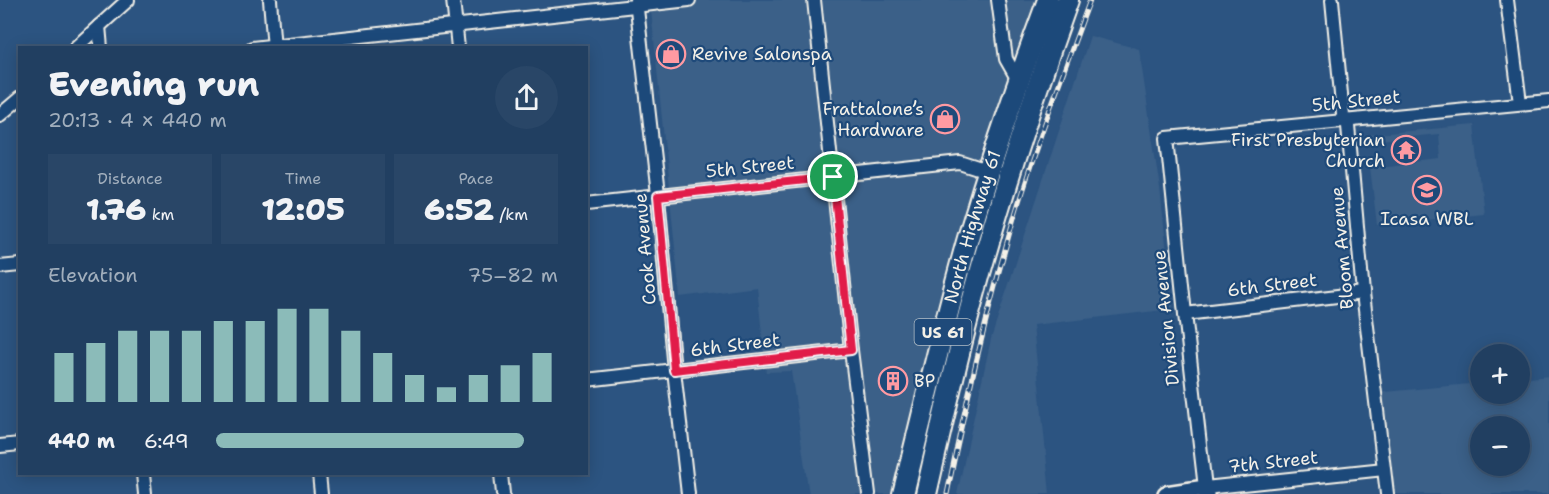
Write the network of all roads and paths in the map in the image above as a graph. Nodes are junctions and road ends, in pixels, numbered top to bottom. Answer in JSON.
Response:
{"nodes":[{"id":1,"x":128,"y":0,"type":"edge"},
{"id":2,"x":270,"y":0,"type":"edge"},
{"id":3,"x":453,"y":0,"type":"edge"},
{"id":4,"x":689,"y":0,"type":"edge"},
{"id":5,"x":814,"y":0,"type":"edge"},
{"id":6,"x":999,"y":0,"type":"edge"},
{"id":7,"x":1048,"y":0,"type":"edge"},
{"id":8,"x":1068,"y":0,"type":"edge"},
{"id":9,"x":1332,"y":0,"type":"edge"},
{"id":10,"x":1507,"y":0,"type":"edge"},
{"id":11,"x":637,"y":3,"type":"edge"},
{"id":12,"x":99,"y":26,"type":"junction"},
{"id":13,"x":456,"y":26,"type":"junction"},
{"id":14,"x":77,"y":46,"type":"edge"},
{"id":15,"x":101,"y":46,"type":"edge"},
{"id":16,"x":274,"y":46,"type":"edge"},
{"id":17,"x":283,"y":46,"type":"edge"},
{"id":18,"x":458,"y":46,"type":"edge"},
{"id":19,"x":1018,"y":80,"type":"junction"},
{"id":20,"x":18,"y":100,"type":"edge"},
{"id":21,"x":1549,"y":101,"type":"edge"},
{"id":22,"x":1520,"y":103,"type":"junction"},
{"id":23,"x":0,"y":115,"type":"edge"},
{"id":24,"x":1346,"y":120,"type":"junction"},
{"id":25,"x":1167,"y":138,"type":"joint"},
{"id":26,"x":988,"y":172,"type":"junction"},
{"id":27,"x":833,"y":177,"type":"junction"},
{"id":28,"x":658,"y":196,"type":"junction"},
{"id":29,"x":1001,"y":200,"type":"junction"},
{"id":30,"x":588,"y":204,"type":"edge"},
{"id":31,"x":18,"y":265,"type":"edge"},
{"id":32,"x":0,"y":267,"type":"edge"},
{"id":33,"x":1363,"y":293,"type":"junction"},
{"id":34,"x":1185,"y":314,"type":"junction"},
{"id":35,"x":851,"y":350,"type":"junction"},
{"id":36,"x":674,"y":370,"type":"junction"},
{"id":37,"x":588,"y":380,"type":"edge"},
{"id":38,"x":18,"y":444,"type":"edge"},
{"id":39,"x":0,"y":446,"type":"edge"},
{"id":40,"x":1384,"y":469,"type":"junction"},
{"id":41,"x":143,"y":475,"type":"edge"},
{"id":42,"x":319,"y":475,"type":"edge"},
{"id":43,"x":501,"y":475,"type":"edge"},
{"id":44,"x":1206,"y":491,"type":"edge"},
{"id":45,"x":145,"y":494,"type":"edge"},
{"id":46,"x":321,"y":494,"type":"edge"},
{"id":47,"x":503,"y":494,"type":"edge"},
{"id":48,"x":688,"y":494,"type":"edge"},
{"id":49,"x":869,"y":494,"type":"edge"},
{"id":50,"x":903,"y":494,"type":"edge"},
{"id":51,"x":926,"y":494,"type":"edge"},
{"id":52,"x":1166,"y":494,"type":"edge"},
{"id":53,"x":1387,"y":494,"type":"edge"}],
"edges":[{"from":1,"to":12,"type":"street"},
{"from":2,"to":16,"type":"street"},
{"from":3,"to":13,"type":"street"},
{"from":4,"to":11,"type":"street"},
{"from":5,"to":27,"type":"street"},
{"from":6,"to":19,"type":"street"},
{"from":7,"to":19,"type":"main road","name":"North Highway 61","number":"US 61"},
{"from":8,"to":29,"type":"main road","name":"North Highway 61","number":"US 61"},
{"from":9,"to":24,"type":"street","name":"Bloom Avenue"},
{"from":10,"to":22,"type":"street"},
{"from":11,"to":13,"type":"street"},
{"from":11,"to":28,"type":"street","name":"Cook Avenue"},
{"from":12,"to":14,"type":"street"},
{"from":12,"to":15,"type":"street"},
{"from":13,"to":17,"type":"street"},
{"from":13,"to":18,"type":"street"},
{"from":19,"to":26,"type":"main road","name":"North Highway 61","number":"US 61"},
{"from":20,"to":23,"type":"street"},
{"from":21,"to":22,"type":"street","name":"5th Street"},
{"from":22,"to":24,"type":"street","name":"5th Street"},
{"from":24,"to":25,"type":"street","name":"5th Street"},
{"from":24,"to":33,"type":"street","name":"Bloom Avenue"},
{"from":25,"to":34,"type":"street","name":"Division Avenue"},
{"from":26,"to":27,"type":"street","name":"5th Street"},
{"from":26,"to":29,"type":"main road"},
{"from":26,"to":50,"type":"main road","name":"North Highway 61","number":"US 61"},
{"from":27,"to":28,"type":"street","name":"5th Street"},
{"from":27,"to":35,"type":"street"},
{"from":28,"to":30,"type":"street","name":"5th Street"},
{"from":28,"to":36,"type":"street","name":"Cook Avenue"},
{"from":29,"to":51,"type":"main road","name":"North Highway 61","number":"US 61"},
{"from":31,"to":32,"type":"street"},
{"from":33,"to":34,"type":"street","name":"6th Street"},
{"from":33,"to":40,"type":"street","name":"Bloom Avenue"},
{"from":34,"to":44,"type":"street","name":"Division Avenue"},
{"from":35,"to":36,"type":"street","name":"6th Street"},
{"from":35,"to":49,"type":"street"},
{"from":36,"to":37,"type":"street","name":"6th Street"},
{"from":36,"to":48,"type":"street","name":"Cook Avenue"},
{"from":38,"to":39,"type":"street"},
{"from":40,"to":44,"type":"street","name":"7th Street"},
{"from":40,"to":53,"type":"street","name":"Bloom Avenue"},
{"from":41,"to":45,"type":"street"},
{"from":42,"to":46,"type":"street"},
{"from":43,"to":47,"type":"street"},
{"from":44,"to":52,"type":"street","name":"7th Street"}]}
